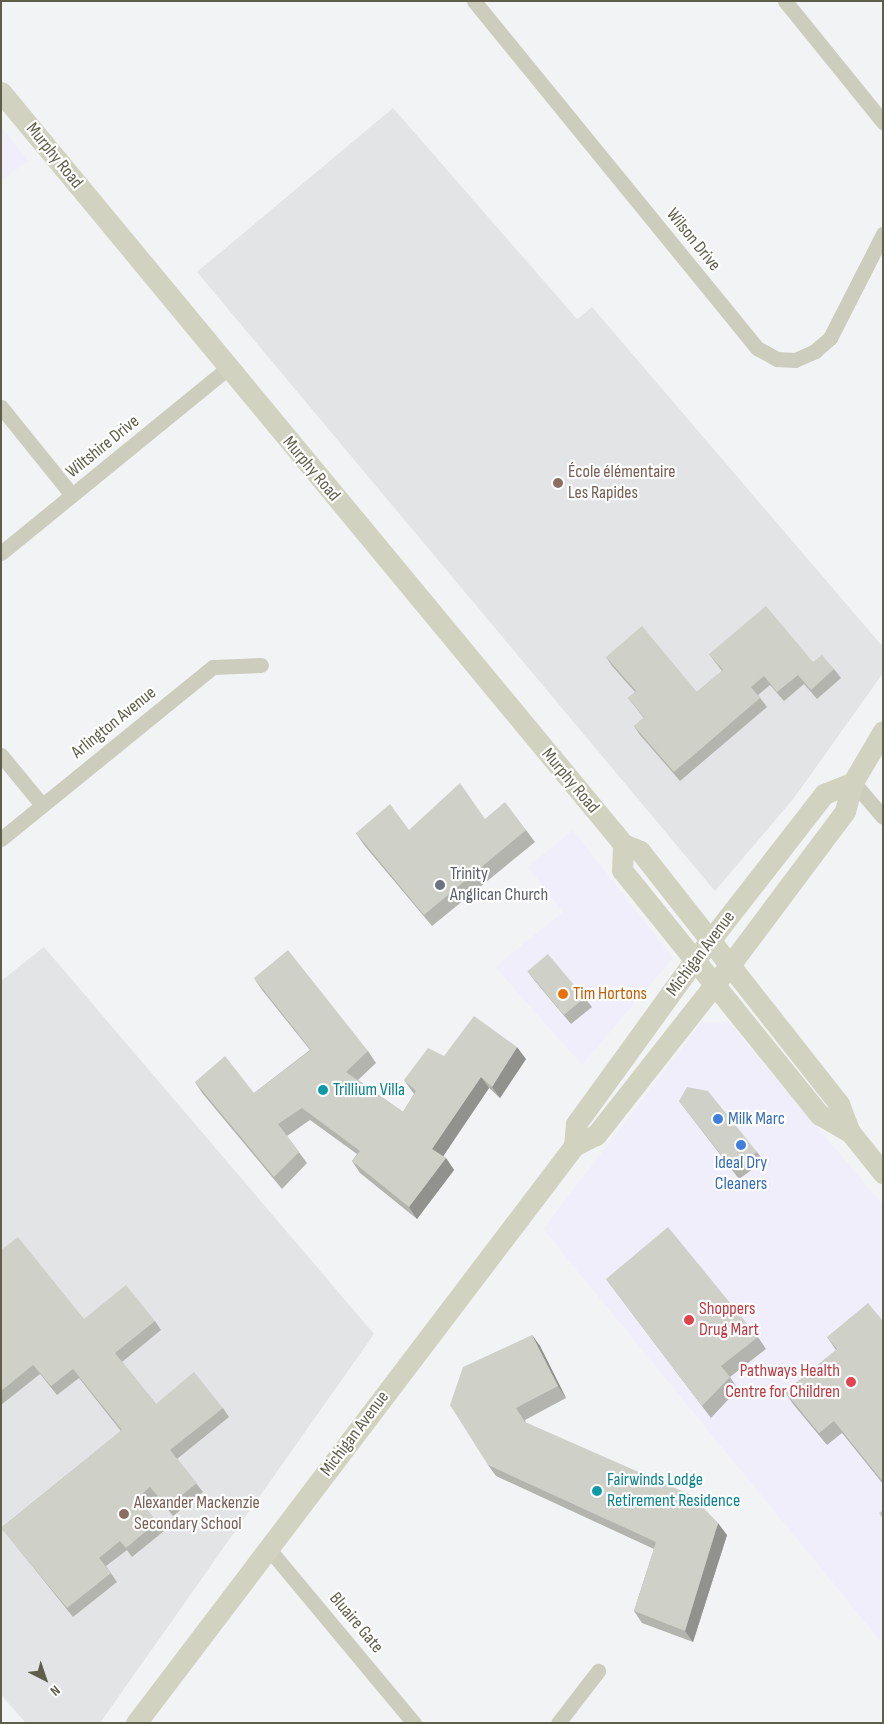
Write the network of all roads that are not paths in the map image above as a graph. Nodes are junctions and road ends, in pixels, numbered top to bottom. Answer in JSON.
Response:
{"nodes":[{"id":1,"x":474,"y":1,"type":"edge"},
{"id":2,"x":785,"y":1,"type":"edge"},
{"id":3,"x":1,"y":92,"type":"edge"},
{"id":4,"x":883,"y":122,"type":"edge"},
{"id":5,"x":883,"y":234,"type":"edge"},
{"id":6,"x":227,"y":369,"type":"junction"},
{"id":7,"x":1,"y":407,"type":"edge"},
{"id":8,"x":72,"y":496,"type":"junction"},
{"id":9,"x":1,"y":553,"type":"edge"},
{"id":10,"x":260,"y":665,"type":"dead end"},
{"id":11,"x":883,"y":731,"type":"edge"},
{"id":12,"x":1,"y":756,"type":"edge"},
{"id":13,"x":853,"y":782,"type":"junction"},
{"id":14,"x":42,"y":805,"type":"junction"},
{"id":15,"x":883,"y":817,"type":"edge"},
{"id":16,"x":1,"y":838,"type":"edge"},
{"id":17,"x":623,"y":844,"type":"junction"},
{"id":18,"x":711,"y":940,"type":"junction"},
{"id":19,"x":694,"y":961,"type":"junction"},
{"id":20,"x":730,"y":964,"type":"junction"},
{"id":21,"x":714,"y":984,"type":"junction"},
{"id":22,"x":850,"y":1132,"type":"junction"},
{"id":23,"x":574,"y":1146,"type":"junction"},
{"id":24,"x":883,"y":1173,"type":"edge"},
{"id":25,"x":268,"y":1548,"type":"junction"},
{"id":26,"x":598,"y":1671,"type":"dead end"},
{"id":27,"x":136,"y":1723,"type":"edge"},
{"id":28,"x":414,"y":1723,"type":"edge"},
{"id":29,"x":558,"y":1723,"type":"edge"}],
"edges":[{"from":1,"to":5,"type":"street","name":"Wilson Drive"},
{"from":2,"to":4,"type":"street"},
{"from":3,"to":6,"type":"street","name":"Murphy Road"},
{"from":6,"to":8,"type":"street","name":"Wiltshire Drive"},
{"from":6,"to":17,"type":"street","name":"Murphy Road"},
{"from":7,"to":8,"type":"street"},
{"from":8,"to":9,"type":"street","name":"Wiltshire Drive"},
{"from":10,"to":14,"type":"street","name":"Arlington Avenue"},
{"from":11,"to":13,"type":"street","name":"Michigan Avenue"},
{"from":12,"to":14,"type":"street"},
{"from":13,"to":15,"type":"street"},
{"from":13,"to":18,"type":"street","name":"Michigan Avenue"},
{"from":13,"to":20,"type":"street","name":"Michigan Avenue"},
{"from":14,"to":16,"type":"street","name":"Arlington Avenue"},
{"from":17,"to":18,"type":"street","name":"Murphy Road"},
{"from":17,"to":19,"type":"street","name":"Murphy Road"},
{"from":18,"to":19,"type":"street","name":"Michigan Avenue"},
{"from":18,"to":20,"type":"street","name":"Murphy Road"},
{"from":19,"to":21,"type":"street","name":"Murphy Road"},
{"from":19,"to":23,"type":"street","name":"Michigan Avenue"},
{"from":20,"to":21,"type":"street","name":"Michigan Avenue"},
{"from":20,"to":22,"type":"street","name":"Murphy Road"},
{"from":21,"to":22,"type":"street","name":"Murphy Road"},
{"from":21,"to":23,"type":"street","name":"Michigan Avenue"},
{"from":22,"to":24,"type":"street","name":"Murphy Road"},
{"from":23,"to":25,"type":"street","name":"Michigan Avenue"},
{"from":25,"to":27,"type":"street","name":"Michigan Avenue"},
{"from":25,"to":28,"type":"street","name":"Bluaire Gate"},
{"from":26,"to":29,"type":"street"}]}
